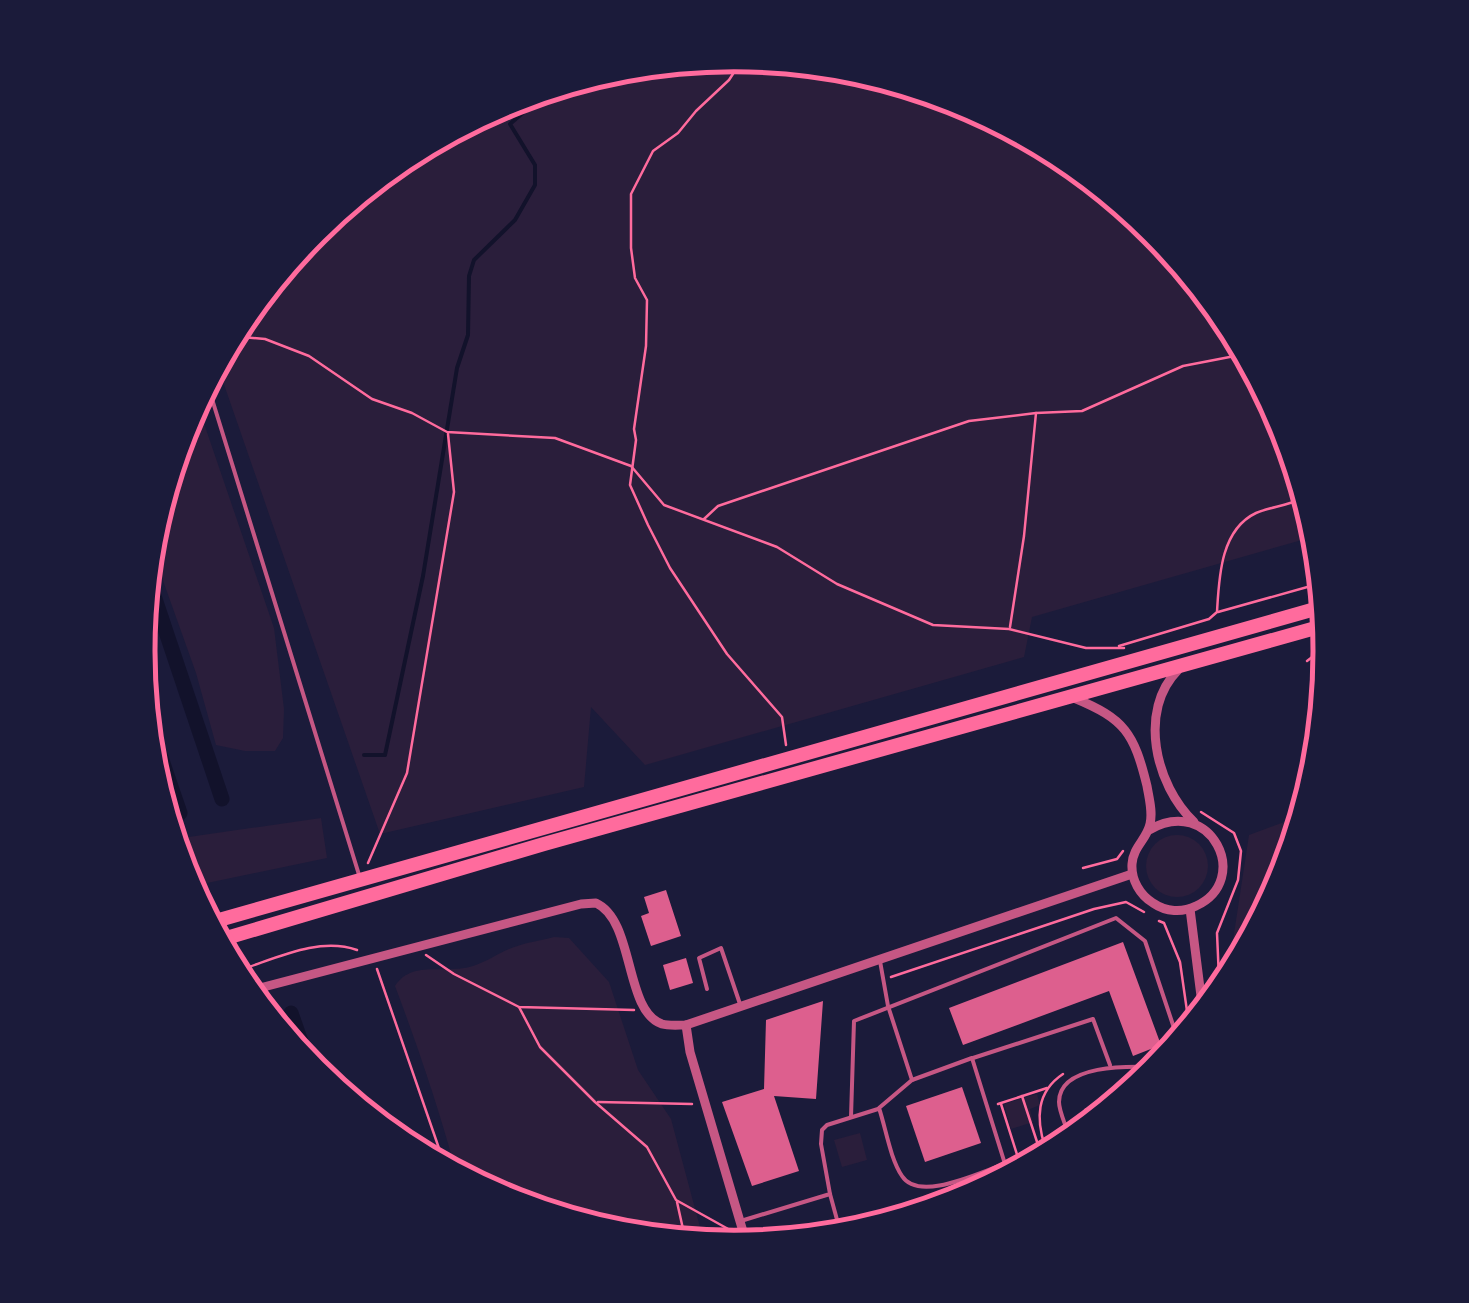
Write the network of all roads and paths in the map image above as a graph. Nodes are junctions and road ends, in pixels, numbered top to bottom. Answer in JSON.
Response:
{"nodes":[{"id":1,"x":734,"y":72,"type":"edge"},
{"id":2,"x":248,"y":337,"type":"edge"},
{"id":3,"x":1233,"y":356,"type":"edge"},
{"id":4,"x":213,"y":401,"type":"edge"},
{"id":5,"x":1036,"y":413,"type":"junction"},
{"id":6,"x":447,"y":432,"type":"junction"},
{"id":7,"x":630,"y":466,"type":"junction"},
{"id":8,"x":1293,"y":500,"type":"edge"},
{"id":9,"x":703,"y":520,"type":"junction"},
{"id":10,"x":1310,"y":586,"type":"edge"},
{"id":11,"x":1312,"y":610,"type":"edge"},
{"id":12,"x":1217,"y":612,"type":"junction"},
{"id":13,"x":1009,"y":628,"type":"junction"},
{"id":14,"x":1313,"y":629,"type":"edge"},
{"id":15,"x":1119,"y":646,"type":"junction"},
{"id":16,"x":1314,"y":655,"type":"edge"},
{"id":17,"x":1143,"y":656,"type":"junction"},
{"id":18,"x":1307,"y":660,"type":"dead end"},
{"id":19,"x":1181,"y":666,"type":"junction"},
{"id":20,"x":1073,"y":697,"type":"junction"},
{"id":21,"x":787,"y":757,"type":"junction"},
{"id":22,"x":1196,"y":824,"type":"junction"},
{"id":23,"x":1149,"y":830,"type":"junction"},
{"id":24,"x":1125,"y":848,"type":"dead end"},
{"id":25,"x":1083,"y":868,"type":"dead end"},
{"id":26,"x":1132,"y":874,"type":"junction"},
{"id":27,"x":360,"y":880,"type":"junction"},
{"id":28,"x":1190,"y":909,"type":"junction"},
{"id":29,"x":221,"y":919,"type":"edge"},
{"id":30,"x":231,"y":938,"type":"edge"},
{"id":31,"x":414,"y":948,"type":"junction"},
{"id":32,"x":370,"y":956,"type":"junction"},
{"id":33,"x":1218,"y":959,"type":"dead end"},
{"id":34,"x":880,"y":961,"type":"junction"},
{"id":35,"x":249,"y":966,"type":"edge"},
{"id":36,"x":1218,"y":969,"type":"edge"},
{"id":37,"x":882,"y":977,"type":"junction"},
{"id":38,"x":263,"y":987,"type":"edge"},
{"id":39,"x":707,"y":989,"type":"dead end"},
{"id":40,"x":1201,"y":994,"type":"edge"},
{"id":41,"x":741,"y":1006,"type":"junction"},
{"id":42,"x":888,"y":1006,"type":"junction"},
{"id":43,"x":520,"y":1007,"type":"junction"},
{"id":44,"x":646,"y":1011,"type":"junction"},
{"id":45,"x":1187,"y":1012,"type":"edge"},
{"id":46,"x":686,"y":1025,"type":"junction"},
{"id":47,"x":1174,"y":1028,"type":"edge"},
{"id":48,"x":972,"y":1058,"type":"junction"},
{"id":49,"x":1110,"y":1065,"type":"junction"},
{"id":50,"x":1137,"y":1067,"type":"edge"},
{"id":51,"x":912,"y":1080,"type":"junction"},
{"id":52,"x":1070,"y":1081,"type":"junction"},
{"id":53,"x":1022,"y":1096,"type":"junction"},
{"id":54,"x":595,"y":1102,"type":"junction"},
{"id":55,"x":1001,"y":1103,"type":"junction"},
{"id":56,"x":692,"y":1104,"type":"dead end"},
{"id":57,"x":987,"y":1107,"type":"junction"},
{"id":58,"x":879,"y":1108,"type":"junction"},
{"id":59,"x":851,"y":1117,"type":"junction"},
{"id":60,"x":1066,"y":1126,"type":"edge"},
{"id":61,"x":1038,"y":1144,"type":"edge"},
{"id":62,"x":439,"y":1149,"type":"edge"},
{"id":63,"x":1018,"y":1156,"type":"edge"},
{"id":64,"x":1004,"y":1164,"type":"joint"},
{"id":65,"x":830,"y":1194,"type":"junction"},
{"id":66,"x":676,"y":1200,"type":"junction"},
{"id":67,"x":837,"y":1221,"type":"edge"},
{"id":68,"x":740,"y":1222,"type":"junction"},
{"id":69,"x":683,"y":1228,"type":"edge"},
{"id":70,"x":730,"y":1230,"type":"dead end"},
{"id":71,"x":742,"y":1230,"type":"edge"}],
"edges":[{"from":1,"to":7,"type":"path"},
{"from":2,"to":6,"type":"path"},
{"from":3,"to":5,"type":"path"},
{"from":4,"to":27,"type":"lane"},
{"from":5,"to":9,"type":"path"},
{"from":5,"to":13,"type":"path"},
{"from":6,"to":7,"type":"path"},
{"from":6,"to":27,"type":"path"},
{"from":7,"to":9,"type":"path"},
{"from":7,"to":21,"type":"path"},
{"from":8,"to":12,"type":"path"},
{"from":9,"to":13,"type":"path"},
{"from":10,"to":12,"type":"path"},
{"from":11,"to":17,"type":"main road"},
{"from":12,"to":15,"type":"path"},
{"from":13,"to":15,"type":"path"},
{"from":14,"to":19,"type":"main road"},
{"from":15,"to":17,"type":"path"},
{"from":16,"to":18,"type":"path"},
{"from":17,"to":21,"type":"main road"},
{"from":19,"to":20,"type":"main road"},
{"from":19,"to":22,"type":"street"},
{"from":20,"to":23,"type":"street"},
{"from":20,"to":30,"type":"main road"},
{"from":21,"to":27,"type":"main road"},
{"from":22,"to":23,"type":"street"},
{"from":22,"to":28,"type":"street"},
{"from":23,"to":26,"type":"street"},
{"from":24,"to":25,"type":"path"},
{"from":26,"to":28,"type":"street"},
{"from":26,"to":34,"type":"street"},
{"from":27,"to":29,"type":"main road"},
{"from":28,"to":40,"type":"street"},
{"from":31,"to":32,"type":"street"},
{"from":31,"to":43,"type":"path"},
{"from":31,"to":44,"type":"street"},
{"from":32,"to":35,"type":"path"},
{"from":32,"to":38,"type":"street"},
{"from":32,"to":62,"type":"path"},
{"from":33,"to":36,"type":"path"},
{"from":34,"to":37,"type":"lane"},
{"from":34,"to":41,"type":"street"},
{"from":37,"to":42,"type":"lane"},
{"from":37,"to":45,"type":"path"},
{"from":39,"to":41,"type":"lane"},
{"from":41,"to":46,"type":"street"},
{"from":42,"to":47,"type":"lane"},
{"from":42,"to":51,"type":"lane"},
{"from":42,"to":59,"type":"lane"},
{"from":43,"to":44,"type":"path"},
{"from":43,"to":54,"type":"path"},
{"from":44,"to":46,"type":"street"},
{"from":46,"to":68,"type":"street"},
{"from":48,"to":49,"type":"lane"},
{"from":48,"to":51,"type":"lane"},
{"from":48,"to":57,"type":"lane"},
{"from":49,"to":50,"type":"lane"},
{"from":49,"to":52,"type":"lane"},
{"from":51,"to":58,"type":"lane"},
{"from":52,"to":53,"type":"path"},
{"from":52,"to":60,"type":"lane"},
{"from":53,"to":55,"type":"path"},
{"from":53,"to":61,"type":"path"},
{"from":54,"to":56,"type":"path"},
{"from":54,"to":66,"type":"path"},
{"from":55,"to":57,"type":"path"},
{"from":55,"to":63,"type":"path"},
{"from":57,"to":64,"type":"lane"},
{"from":58,"to":59,"type":"lane"},
{"from":58,"to":64,"type":"lane"},
{"from":59,"to":65,"type":"lane"},
{"from":65,"to":67,"type":"lane"},
{"from":65,"to":68,"type":"lane"},
{"from":66,"to":69,"type":"path"},
{"from":66,"to":70,"type":"path"},
{"from":68,"to":71,"type":"street"}]}
